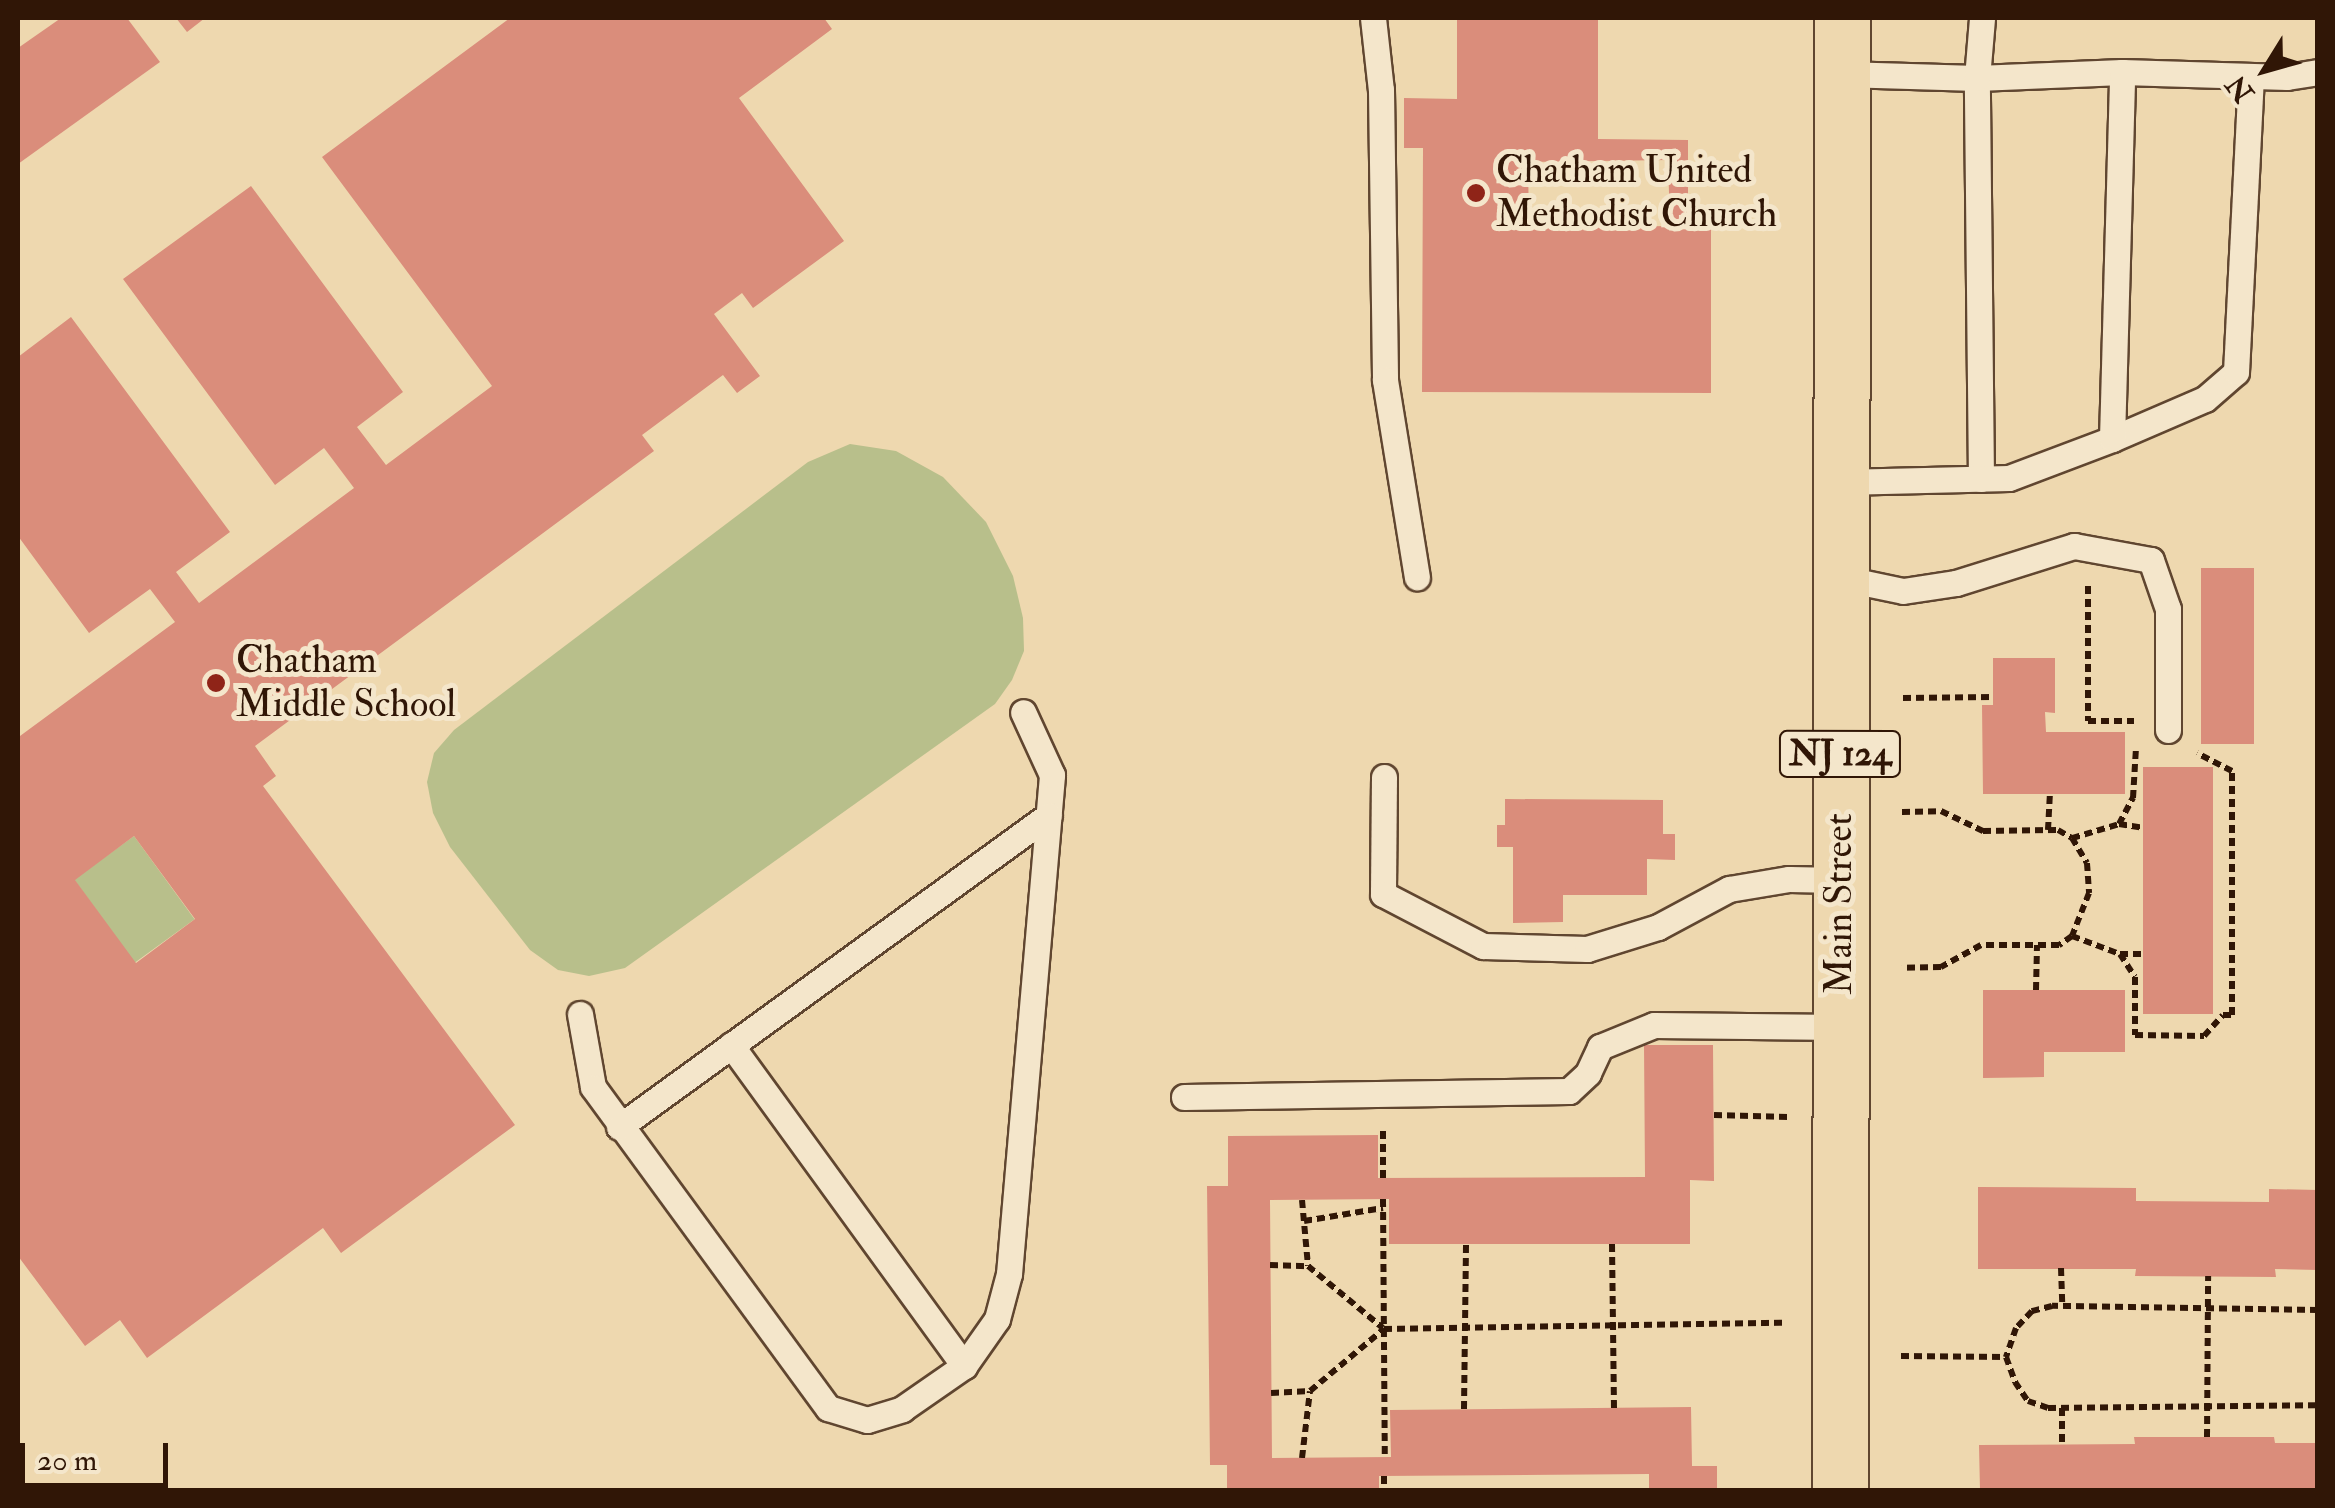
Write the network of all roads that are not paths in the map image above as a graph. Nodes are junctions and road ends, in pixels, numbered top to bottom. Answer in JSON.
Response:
{"nodes":[{"id":1,"x":1372,"y":18,"type":"edge"},
{"id":2,"x":1842,"y":18,"type":"edge"},
{"id":3,"x":1982,"y":18,"type":"edge"},
{"id":4,"x":2122,"y":72,"type":"junction"},
{"id":5,"x":2318,"y":72,"type":"edge"},
{"id":6,"x":1842,"y":74,"type":"junction"},
{"id":7,"x":2251,"y":76,"type":"junction"},
{"id":8,"x":1978,"y":78,"type":"junction"},
{"id":9,"x":2112,"y":440,"type":"junction"},
{"id":10,"x":1981,"y":479,"type":"junction"},
{"id":11,"x":1841,"y":482,"type":"junction"},
{"id":12,"x":1417,"y":578,"type":"dead end"},
{"id":13,"x":1841,"y":578,"type":"junction"},
{"id":14,"x":1023,"y":712,"type":"dead end"},
{"id":15,"x":2168,"y":730,"type":"dead end"},
{"id":16,"x":1384,"y":776,"type":"dead end"},
{"id":17,"x":1049,"y":814,"type":"junction"},
{"id":18,"x":1840,"y":880,"type":"junction"},
{"id":19,"x":580,"y":1014,"type":"dead end"},
{"id":20,"x":1840,"y":1027,"type":"junction"},
{"id":21,"x":731,"y":1046,"type":"junction"},
{"id":22,"x":1184,"y":1097,"type":"dead end"},
{"id":23,"x":619,"y":1127,"type":"junction"},
{"id":24,"x":964,"y":1366,"type":"junction"},
{"id":25,"x":1840,"y":1490,"type":"edge"}],
"edges":[{"from":1,"to":12,"type":"lane"},
{"from":2,"to":6,"type":"main road","name":"Main Street","number":"NJ 124"},
{"from":3,"to":8,"type":"lane"},
{"from":4,"to":7,"type":"lane"},
{"from":4,"to":8,"type":"lane"},
{"from":4,"to":9,"type":"lane"},
{"from":5,"to":7,"type":"lane"},
{"from":6,"to":8,"type":"lane"},
{"from":6,"to":11,"type":"main road","name":"Main Street","number":"NJ 124"},
{"from":7,"to":9,"type":"lane"},
{"from":8,"to":10,"type":"lane"},
{"from":9,"to":10,"type":"lane"},
{"from":10,"to":11,"type":"lane"},
{"from":11,"to":13,"type":"main road","name":"Main Street","number":"NJ 124"},
{"from":13,"to":15,"type":"lane"},
{"from":13,"to":18,"type":"main road","name":"Main Street","number":"NJ 124"},
{"from":14,"to":17,"type":"lane"},
{"from":16,"to":18,"type":"lane"},
{"from":17,"to":21,"type":"lane"},
{"from":17,"to":24,"type":"lane"},
{"from":18,"to":20,"type":"main road","name":"Main Street","number":"NJ 124"},
{"from":19,"to":23,"type":"lane"},
{"from":20,"to":22,"type":"lane"},
{"from":20,"to":25,"type":"main road","name":"Main Street","number":"NJ 124"},
{"from":21,"to":23,"type":"lane"},
{"from":21,"to":24,"type":"lane"},
{"from":23,"to":24,"type":"lane"}]}
